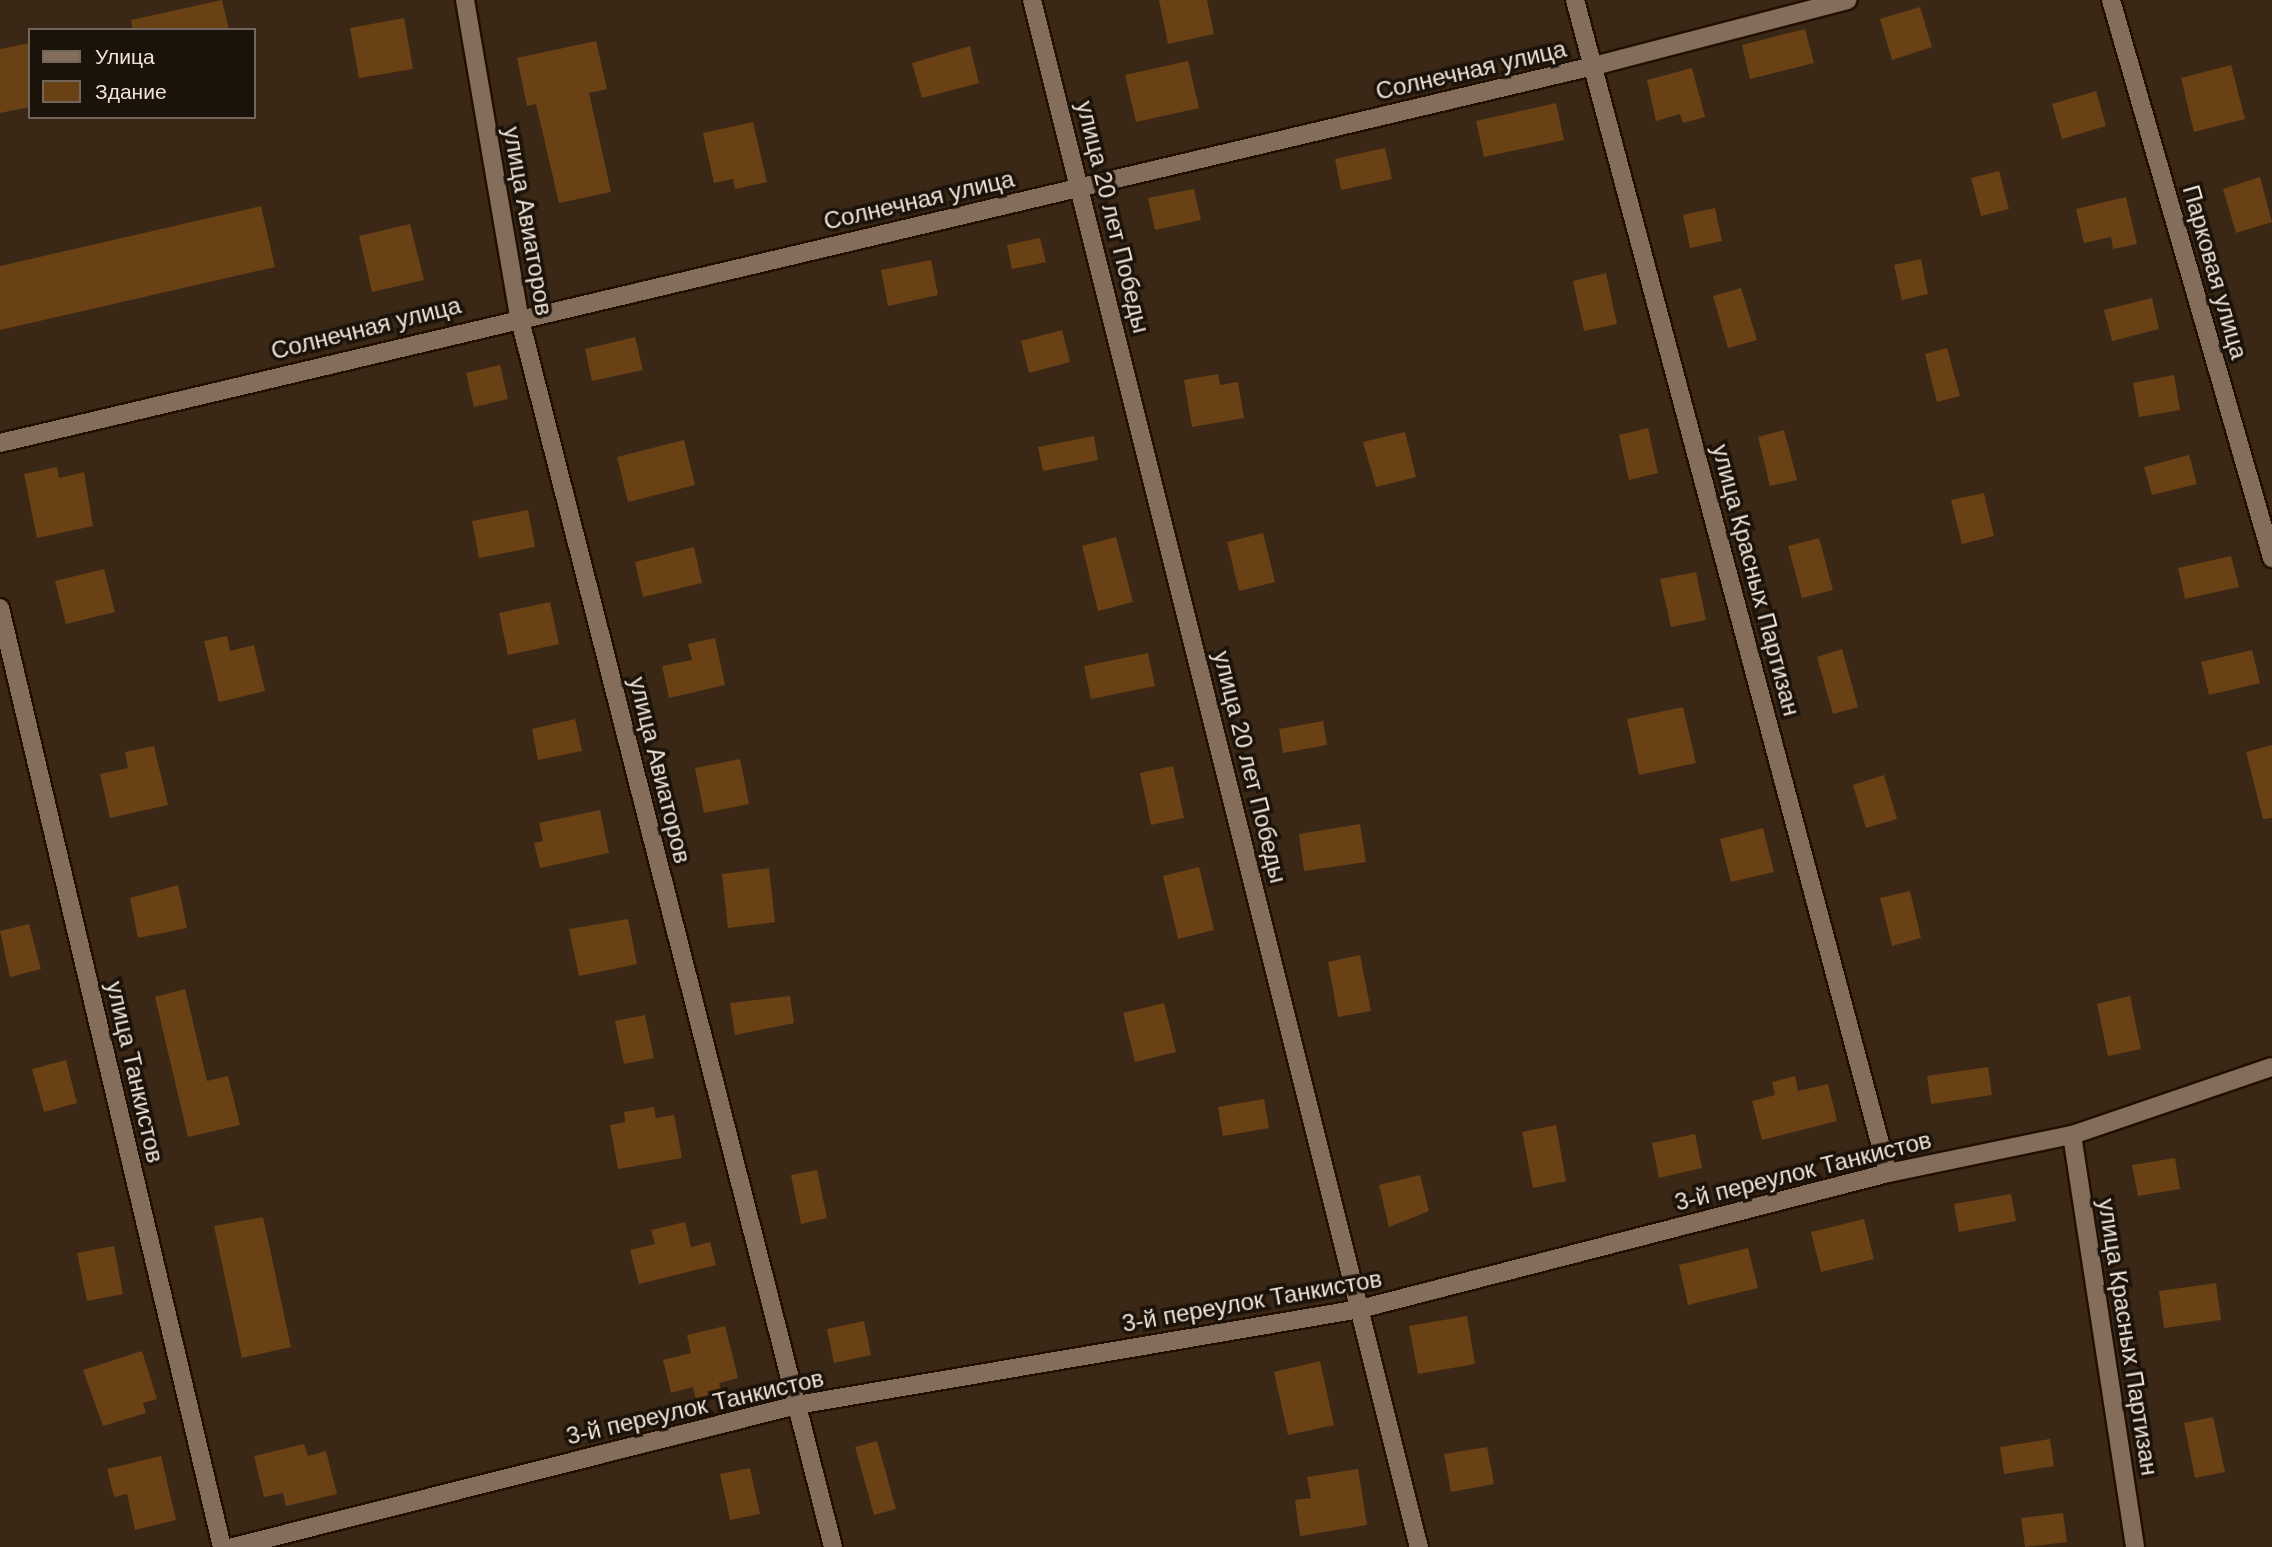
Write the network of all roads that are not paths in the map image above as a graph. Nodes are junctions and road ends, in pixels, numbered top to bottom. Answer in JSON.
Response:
{"nodes":[{"id":1,"x":465,"y":0,"type":"edge"},
{"id":2,"x":1032,"y":0,"type":"edge"},
{"id":3,"x":1575,"y":0,"type":"edge"},
{"id":4,"x":1848,"y":0,"type":"edge"},
{"id":5,"x":2111,"y":0,"type":"edge"},
{"id":6,"x":1594,"y":66,"type":"junction"},
{"id":7,"x":1080,"y":188,"type":"junction"},
{"id":8,"x":519,"y":316,"type":"junction"},
{"id":9,"x":0,"y":443,"type":"edge"},
{"id":10,"x":2272,"y":558,"type":"edge"},
{"id":11,"x":0,"y":608,"type":"edge"},
{"id":12,"x":2272,"y":1067,"type":"edge"},
{"id":13,"x":2072,"y":1135,"type":"junction"},
{"id":14,"x":1888,"y":1173,"type":"junction"},
{"id":15,"x":1360,"y":1308,"type":"junction"},
{"id":16,"x":797,"y":1405,"type":"junction"},
{"id":17,"x":222,"y":1547,"type":"edge"},
{"id":18,"x":233,"y":1547,"type":"edge"},
{"id":19,"x":833,"y":1547,"type":"edge"},
{"id":20,"x":1419,"y":1547,"type":"edge"},
{"id":21,"x":2135,"y":1547,"type":"edge"}],
"edges":[{"from":1,"to":8,"type":"street","name":"улица Авиаторов"},
{"from":2,"to":7,"type":"street","name":"улица 20 лет Победы"},
{"from":3,"to":6,"type":"street","name":"улица Красных Партизан"},
{"from":4,"to":6,"type":"street","name":"Солнечная улица"},
{"from":5,"to":10,"type":"street","name":"Парковая улица"},
{"from":6,"to":7,"type":"street","name":"Солнечная улица"},
{"from":6,"to":14,"type":"street","name":"улица Красных Партизан"},
{"from":7,"to":8,"type":"street","name":"Солнечная улица"},
{"from":7,"to":15,"type":"street","name":"улица 20 лет Победы"},
{"from":8,"to":9,"type":"street","name":"Солнечная улица"},
{"from":8,"to":16,"type":"street","name":"улица Авиаторов"},
{"from":11,"to":17,"type":"street","name":"улица Танкистов"},
{"from":12,"to":13,"type":"street","name":"3-й переулок Танкистов"},
{"from":13,"to":14,"type":"street","name":"3-й переулок Танкистов"},
{"from":13,"to":21,"type":"street","name":"улица Красных Партизан"},
{"from":14,"to":15,"type":"street","name":"3-й переулок Танкистов"},
{"from":15,"to":16,"type":"street","name":"3-й переулок Танкистов"},
{"from":15,"to":20,"type":"street","name":"улица 20 лет Победы"},
{"from":16,"to":18,"type":"street","name":"3-й переулок Танкистов"},
{"from":16,"to":19,"type":"street","name":"улица Авиаторов"}]}
